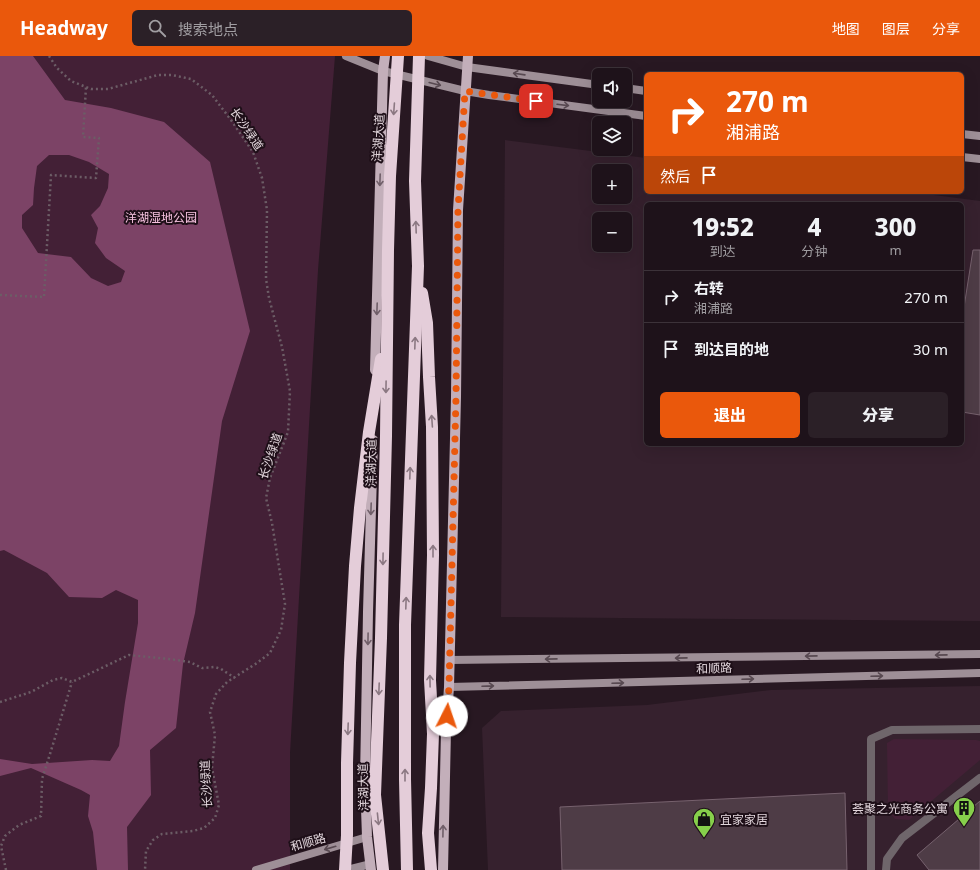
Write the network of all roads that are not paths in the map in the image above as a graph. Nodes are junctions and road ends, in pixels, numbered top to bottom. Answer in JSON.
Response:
{"nodes":[{"id":1,"x":346,"y":56,"type":"edge"},
{"id":2,"x":385,"y":56,"type":"edge"},
{"id":3,"x":398,"y":56,"type":"edge"},
{"id":4,"x":419,"y":56,"type":"edge"},
{"id":5,"x":428,"y":56,"type":"edge"},
{"id":6,"x":468,"y":56,"type":"edge"},
{"id":7,"x":467,"y":67,"type":"junction"},
{"id":8,"x":384,"y":71,"type":"junction"},
{"id":9,"x":592,"y":84,"type":"edge"},
{"id":10,"x":632,"y":89,"type":"edge"},
{"id":11,"x":465,"y":91,"type":"junction"},
{"id":12,"x":644,"y":91,"type":"edge"},
{"id":13,"x":644,"y":116,"type":"edge"},
{"id":14,"x":964,"y":134,"type":"edge"},
{"id":15,"x":980,"y":136,"type":"edge"},
{"id":16,"x":964,"y":157,"type":"edge"},
{"id":17,"x":980,"y":159,"type":"edge"},
{"id":18,"x":388,"y":250,"type":"junction"},
{"id":19,"x":418,"y":266,"type":"junction"},
{"id":20,"x":980,"y":654,"type":"edge"},
{"id":21,"x":449,"y":660,"type":"junction"},
{"id":22,"x":980,"y":673,"type":"edge"},
{"id":23,"x":449,"y":687,"type":"junction"},
{"id":24,"x":980,"y":729,"type":"edge"},
{"id":25,"x":980,"y":778,"type":"edge"},
{"id":26,"x":367,"y":837,"type":"junction"},
{"id":27,"x":371,"y":867,"type":"edge"},
{"id":28,"x":256,"y":870,"type":"edge"},
{"id":29,"x":346,"y":870,"type":"edge"},
{"id":30,"x":383,"y":870,"type":"edge"},
{"id":31,"x":407,"y":870,"type":"edge"},
{"id":32,"x":431,"y":870,"type":"edge"},
{"id":33,"x":443,"y":870,"type":"edge"},
{"id":34,"x":871,"y":870,"type":"edge"},
{"id":35,"x":886,"y":870,"type":"edge"}],
"edges":[{"from":1,"to":8,"type":"main road"},
{"from":2,"to":8,"type":"main road"},
{"from":3,"to":18,"type":"highway","name":"洋湖大道","one_way":true},
{"from":19,"to":4,"type":"highway","one_way":true},
{"from":5,"to":7,"type":"main road"},
{"from":6,"to":7,"type":"main road"},
{"from":9,"to":7,"type":"main road","one_way":true},
{"from":7,"to":11,"type":"main road"},
{"from":8,"to":11,"type":"main road","one_way":true},
{"from":8,"to":26,"type":"main road","one_way":true},
{"from":10,"to":12,"type":"main road"},
{"from":11,"to":13,"type":"main road","one_way":true},
{"from":11,"to":21,"type":"main road"},
{"from":14,"to":15,"type":"main road"},
{"from":16,"to":17,"type":"main road"},
{"from":18,"to":29,"type":"highway","one_way":true},
{"from":18,"to":30,"type":"highway","name":"洋湖大道","one_way":true},
{"from":31,"to":19,"type":"highway","one_way":true},
{"from":32,"to":19,"type":"highway","one_way":true},
{"from":20,"to":21,"type":"main road","name":"和顺路","one_way":true},
{"from":21,"to":23,"type":"main road"},
{"from":23,"to":22,"type":"main road","name":"和顺路","one_way":true},
{"from":33,"to":23,"type":"main road","one_way":true},
{"from":24,"to":34,"type":"lane"},
{"from":25,"to":35,"type":"lane"},
{"from":26,"to":27,"type":"main road"},
{"from":26,"to":28,"type":"main road","name":"和顺路","one_way":true},
{"from":27,"to":29,"type":"main road"}]}
